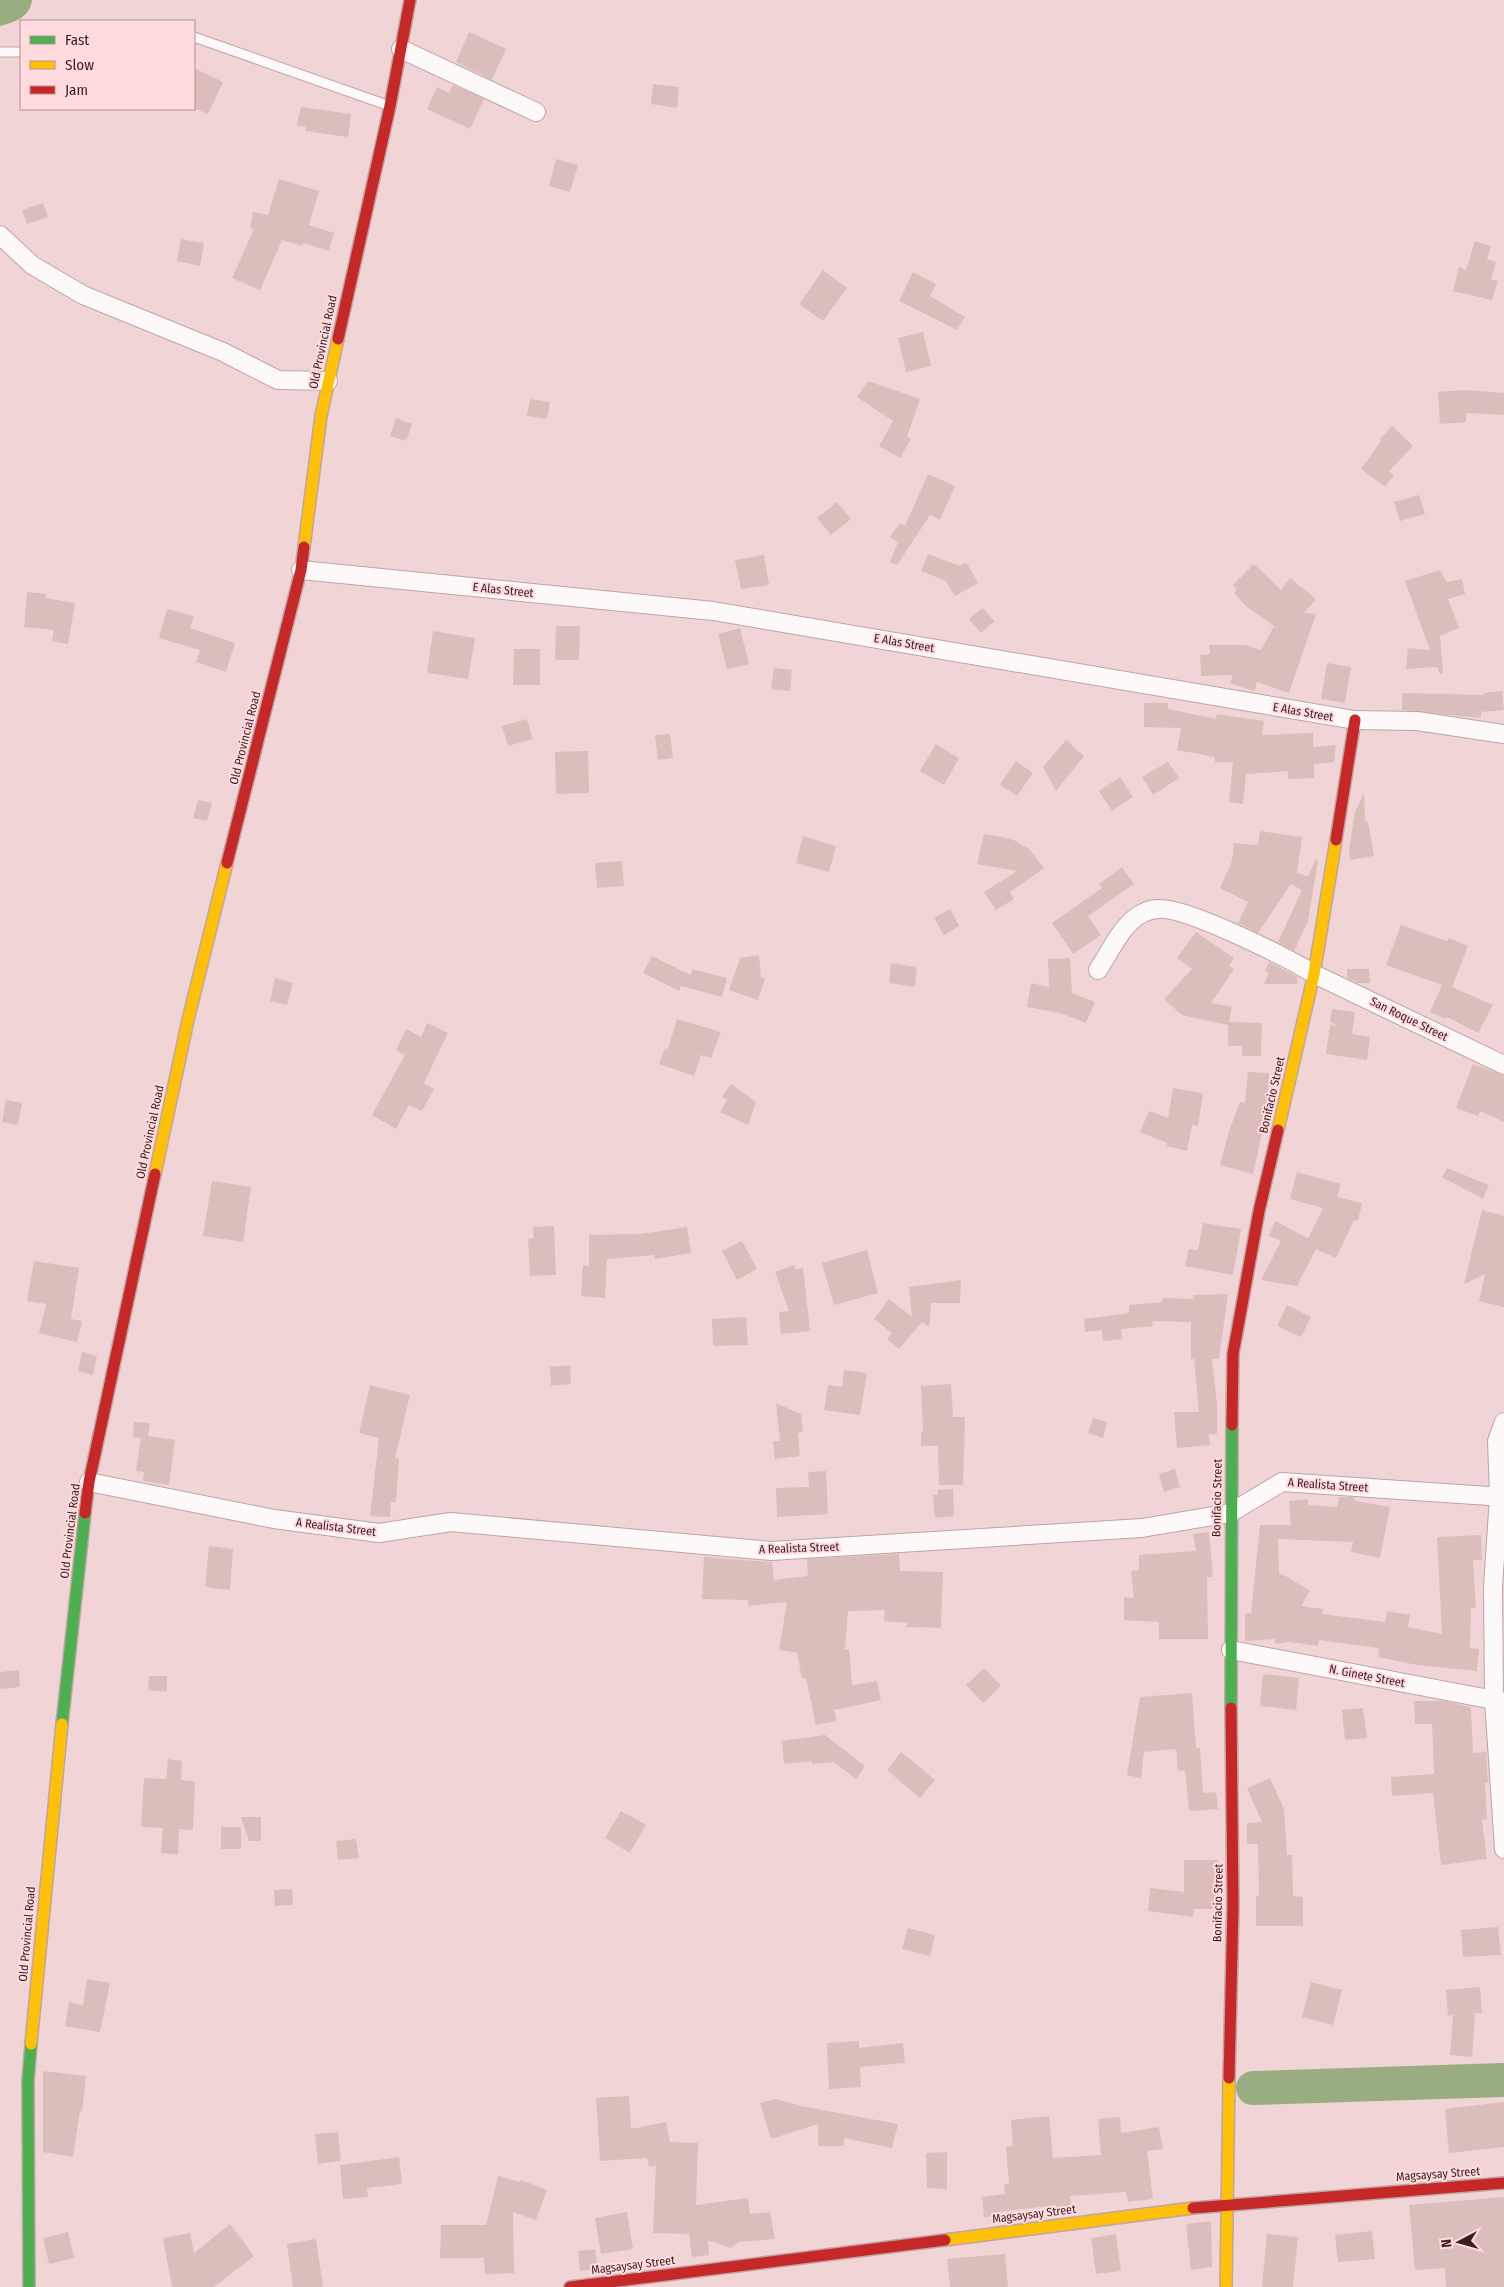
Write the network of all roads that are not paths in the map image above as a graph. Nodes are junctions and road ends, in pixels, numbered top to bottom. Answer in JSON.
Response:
{"nodes":[{"id":1,"x":410,"y":0,"type":"edge"},
{"id":2,"x":195,"y":37,"type":"edge"},
{"id":3,"x":400,"y":49,"type":"junction"},
{"id":4,"x":0,"y":52,"type":"edge"},
{"id":5,"x":20,"y":52,"type":"edge"},
{"id":6,"x":390,"y":106,"type":"junction"},
{"id":7,"x":536,"y":112,"type":"dead end"},
{"id":8,"x":0,"y":235,"type":"edge"},
{"id":9,"x":328,"y":381,"type":"junction"},
{"id":10,"x":301,"y":570,"type":"junction"},
{"id":11,"x":1355,"y":720,"type":"junction"},
{"id":12,"x":1504,"y":734,"type":"edge"},
{"id":13,"x":1098,"y":970,"type":"dead end"},
{"id":14,"x":1314,"y":974,"type":"junction"},
{"id":15,"x":1504,"y":1065,"type":"edge"},
{"id":16,"x":1504,"y":1422,"type":"edge"},
{"id":17,"x":89,"y":1482,"type":"junction"},
{"id":18,"x":1501,"y":1497,"type":"edge"},
{"id":19,"x":1230,"y":1513,"type":"junction"},
{"id":20,"x":1231,"y":1650,"type":"junction"},
{"id":21,"x":1499,"y":1701,"type":"edge"},
{"id":22,"x":1504,"y":1849,"type":"edge"},
{"id":23,"x":1504,"y":2182,"type":"edge"},
{"id":24,"x":1226,"y":2204,"type":"junction"},
{"id":25,"x":29,"y":2287,"type":"edge"},
{"id":26,"x":570,"y":2287,"type":"edge"},
{"id":27,"x":1226,"y":2287,"type":"edge"}],
"edges":[{"from":1,"to":3,"type":"street","name":"Old Provincial Road"},
{"from":2,"to":6,"type":"lane"},
{"from":3,"to":6,"type":"street","name":"Old Provincial Road"},
{"from":3,"to":7,"type":"street"},
{"from":4,"to":5,"type":"lane"},
{"from":6,"to":9,"type":"street","name":"Old Provincial Road"},
{"from":8,"to":9,"type":"street"},
{"from":9,"to":10,"type":"street","name":"Old Provincial Road"},
{"from":10,"to":11,"type":"street","name":"E Alas Street"},
{"from":10,"to":17,"type":"street","name":"Old Provincial Road"},
{"from":11,"to":12,"type":"street","name":"E Alas Street"},
{"from":11,"to":14,"type":"street","name":"Bonifacio Street"},
{"from":13,"to":14,"type":"street","name":"San Roque Street"},
{"from":14,"to":15,"type":"street","name":"San Roque Street"},
{"from":14,"to":19,"type":"street","name":"Bonifacio Street"},
{"from":16,"to":18,"type":"street"},
{"from":17,"to":19,"type":"street","name":"A Realista Street"},
{"from":17,"to":25,"type":"street","name":"Old Provincial Road"},
{"from":18,"to":19,"type":"street","name":"A Realista Street"},
{"from":18,"to":21,"type":"street"},
{"from":19,"to":20,"type":"street","name":"Bonifacio Street"},
{"from":20,"to":21,"type":"street","name":"N. Ginete Street"},
{"from":20,"to":24,"type":"street","name":"Bonifacio Street"},
{"from":21,"to":22,"type":"street"},
{"from":23,"to":24,"type":"street","name":"Magsaysay Street"},
{"from":24,"to":26,"type":"street","name":"Magsaysay Street"},
{"from":24,"to":27,"type":"street","name":"Bonifacio Street"}]}
